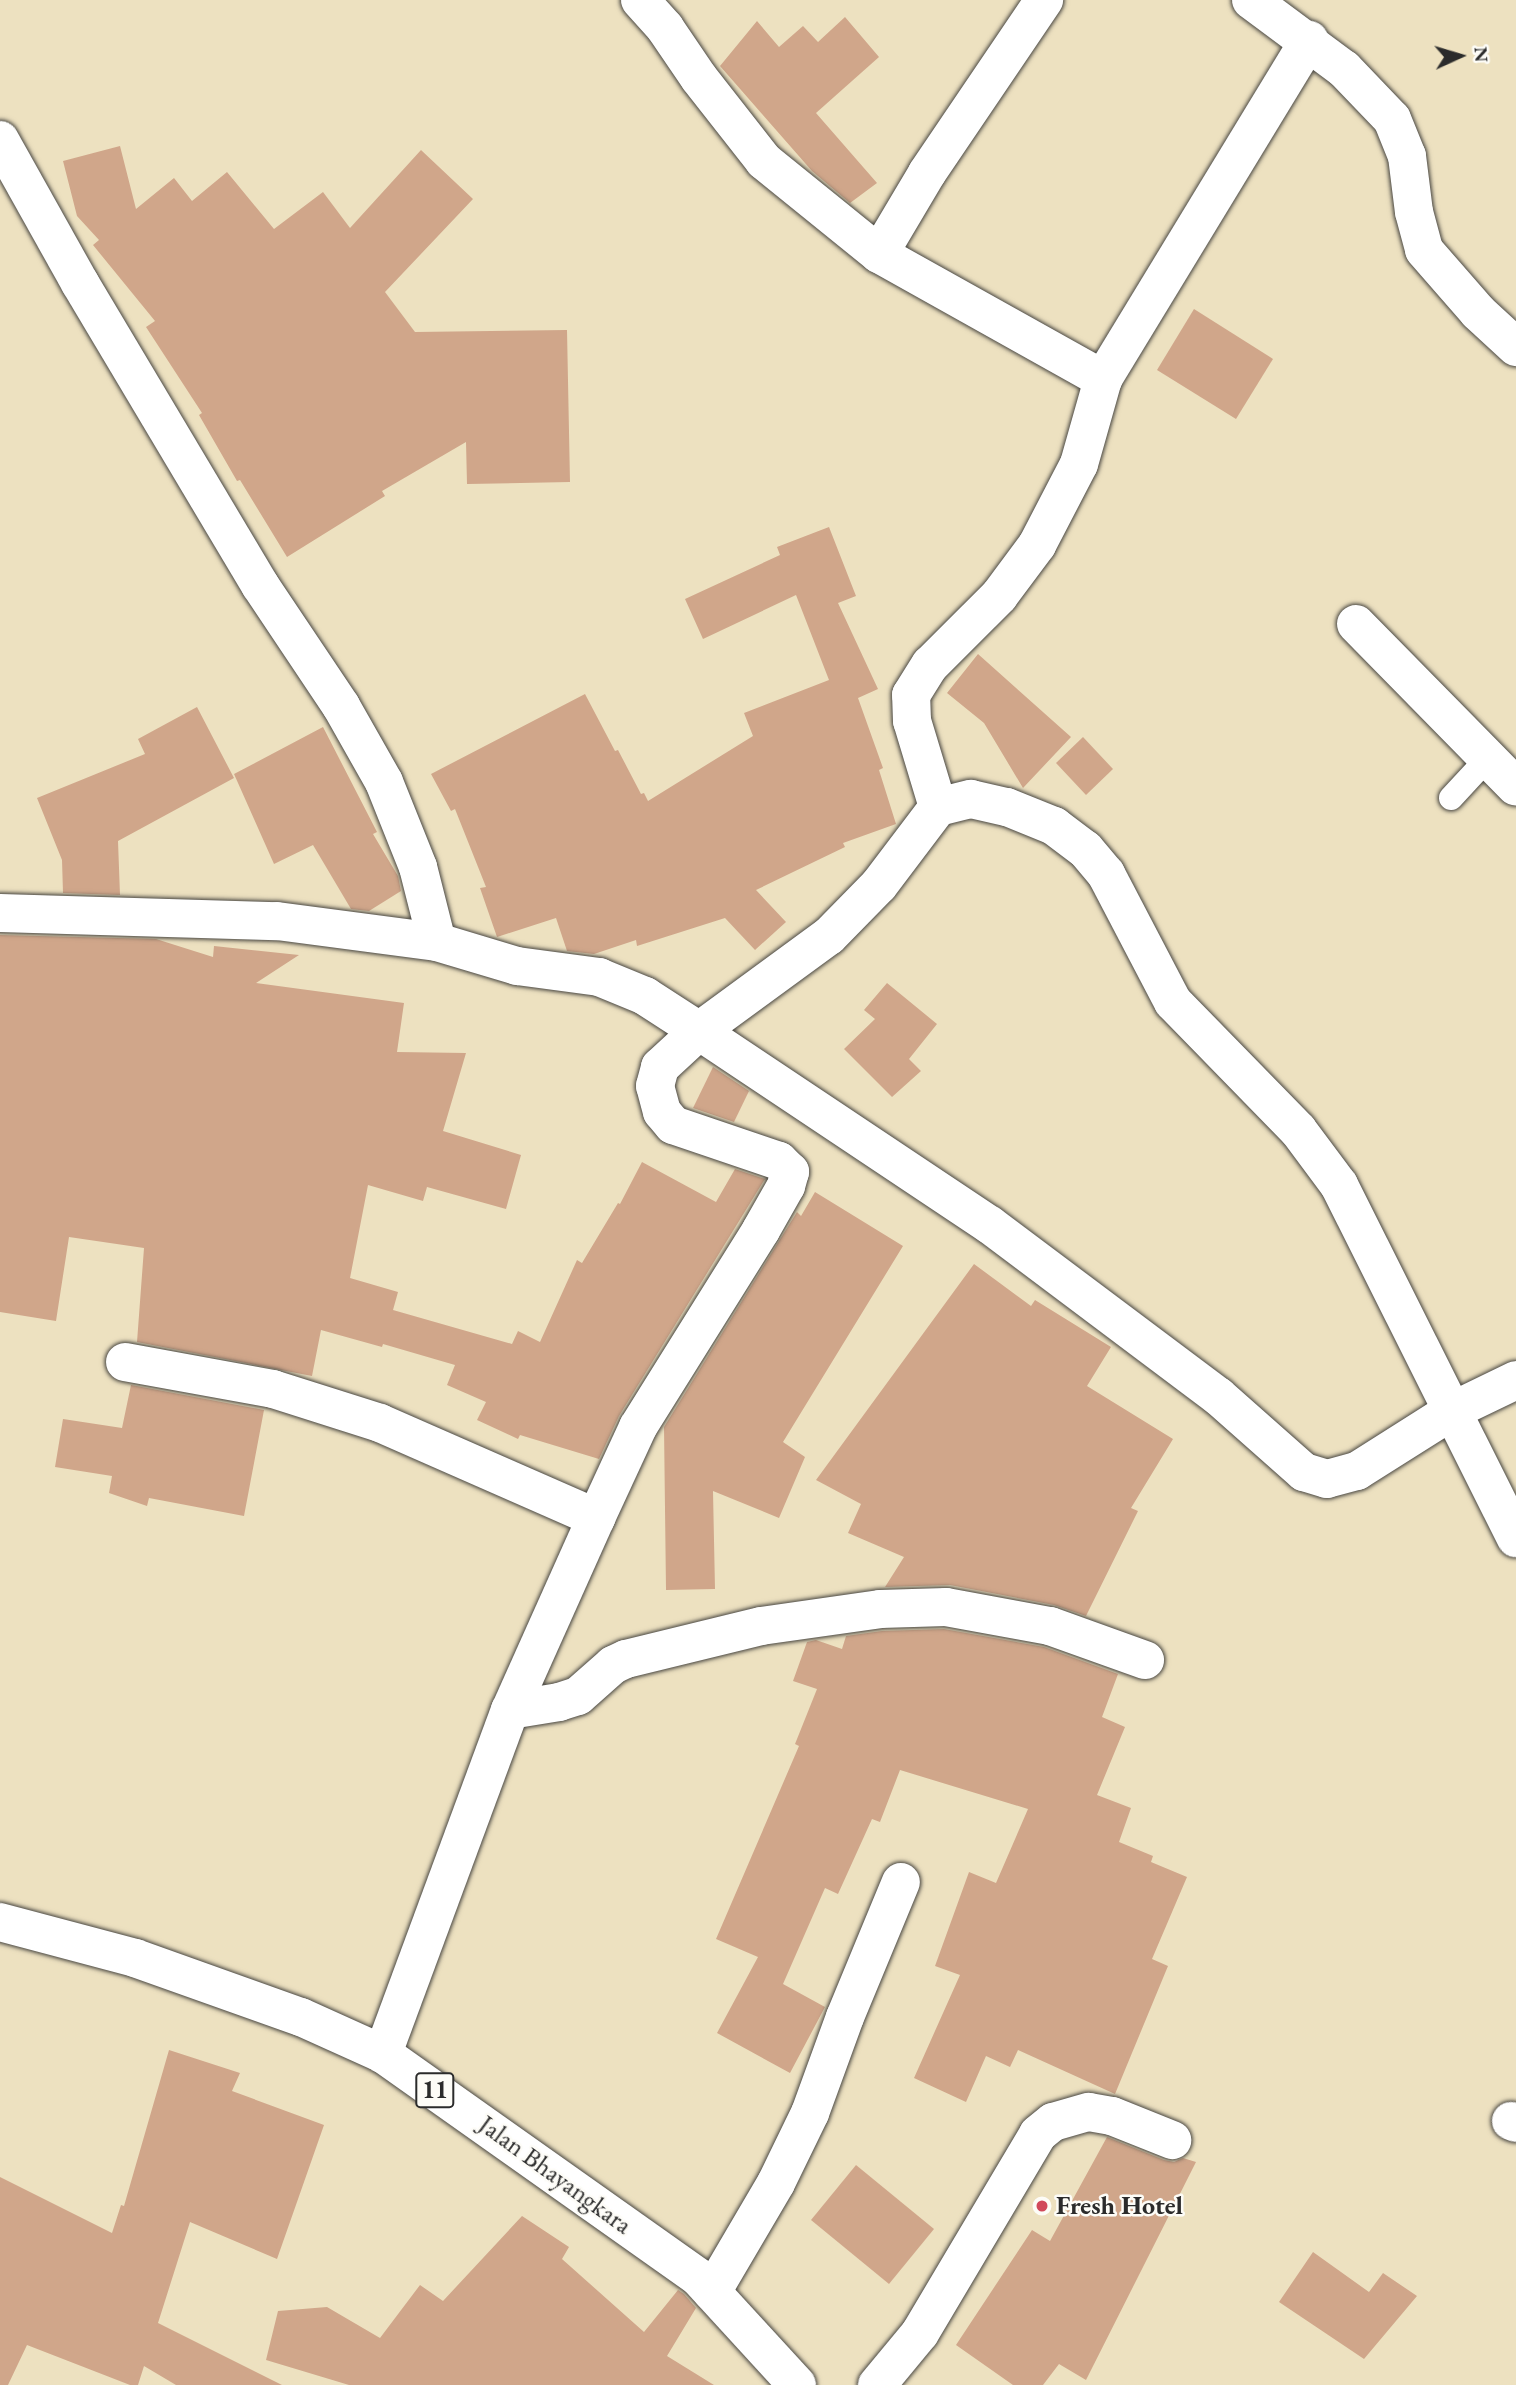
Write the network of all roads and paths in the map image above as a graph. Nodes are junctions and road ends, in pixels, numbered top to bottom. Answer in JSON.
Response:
{"nodes":[{"id":1,"x":640,"y":0,"type":"edge"},
{"id":2,"x":1044,"y":0,"type":"edge"},
{"id":3,"x":1251,"y":0,"type":"edge"},
{"id":4,"x":1309,"y":40,"type":"junction"},
{"id":5,"x":0,"y":140,"type":"edge"},
{"id":6,"x":879,"y":254,"type":"junction"},
{"id":7,"x":1516,"y":347,"type":"edge"},
{"id":8,"x":1103,"y":379,"type":"junction"},
{"id":9,"x":1356,"y":624,"type":"dead end"},
{"id":10,"x":1487,"y":759,"type":"junction"},
{"id":11,"x":1516,"y":787,"type":"edge"},
{"id":12,"x":1451,"y":798,"type":"dead end"},
{"id":13,"x":938,"y":807,"type":"junction"},
{"id":14,"x":0,"y":913,"type":"edge"},
{"id":15,"x":438,"y":942,"type":"junction"},
{"id":16,"x":699,"y":1031,"type":"junction"},
{"id":17,"x":125,"y":1362,"type":"dead end"},
{"id":18,"x":1516,"y":1380,"type":"edge"},
{"id":19,"x":1452,"y":1411,"type":"junction"},
{"id":20,"x":596,"y":1518,"type":"junction"},
{"id":21,"x":1516,"y":1538,"type":"edge"},
{"id":22,"x":1145,"y":1660,"type":"dead end"},
{"id":23,"x":510,"y":1710,"type":"junction"},
{"id":24,"x":901,"y":1882,"type":"dead end"},
{"id":25,"x":0,"y":1922,"type":"edge"},
{"id":26,"x":383,"y":2054,"type":"junction"},
{"id":27,"x":1172,"y":2140,"type":"dead end"},
{"id":28,"x":712,"y":2292,"type":"junction"},
{"id":29,"x":797,"y":2385,"type":"edge"},
{"id":30,"x":877,"y":2385,"type":"edge"}],
"edges":[{"from":1,"to":6,"type":"main road"},
{"from":2,"to":6,"type":"main road"},
{"from":3,"to":4,"type":"main road"},
{"from":4,"to":7,"type":"main road"},
{"from":4,"to":8,"type":"main road"},
{"from":5,"to":15,"type":"main road"},
{"from":6,"to":8,"type":"main road"},
{"from":8,"to":13,"type":"main road"},
{"from":9,"to":10,"type":"main road"},
{"from":10,"to":11,"type":"main road"},
{"from":10,"to":12,"type":"lane"},
{"from":13,"to":16,"type":"main road"},
{"from":13,"to":19,"type":"main road"},
{"from":14,"to":15,"type":"main road"},
{"from":15,"to":16,"type":"main road"},
{"from":16,"to":19,"type":"main road"},
{"from":16,"to":20,"type":"main road"},
{"from":17,"to":20,"type":"main road"},
{"from":18,"to":19,"type":"main road"},
{"from":19,"to":21,"type":"main road"},
{"from":20,"to":23,"type":"main road"},
{"from":22,"to":23,"type":"main road"},
{"from":23,"to":26,"type":"main road"},
{"from":24,"to":28,"type":"main road"},
{"from":25,"to":26,"type":"main road","name":"Jalan Bhayangkara","number":"11"},
{"from":26,"to":28,"type":"main road","name":"Jalan Bhayangkara","number":"11"},
{"from":27,"to":30,"type":"main road"},
{"from":28,"to":29,"type":"main road","name":"Jalan Bhayangkara","number":"11"}]}
